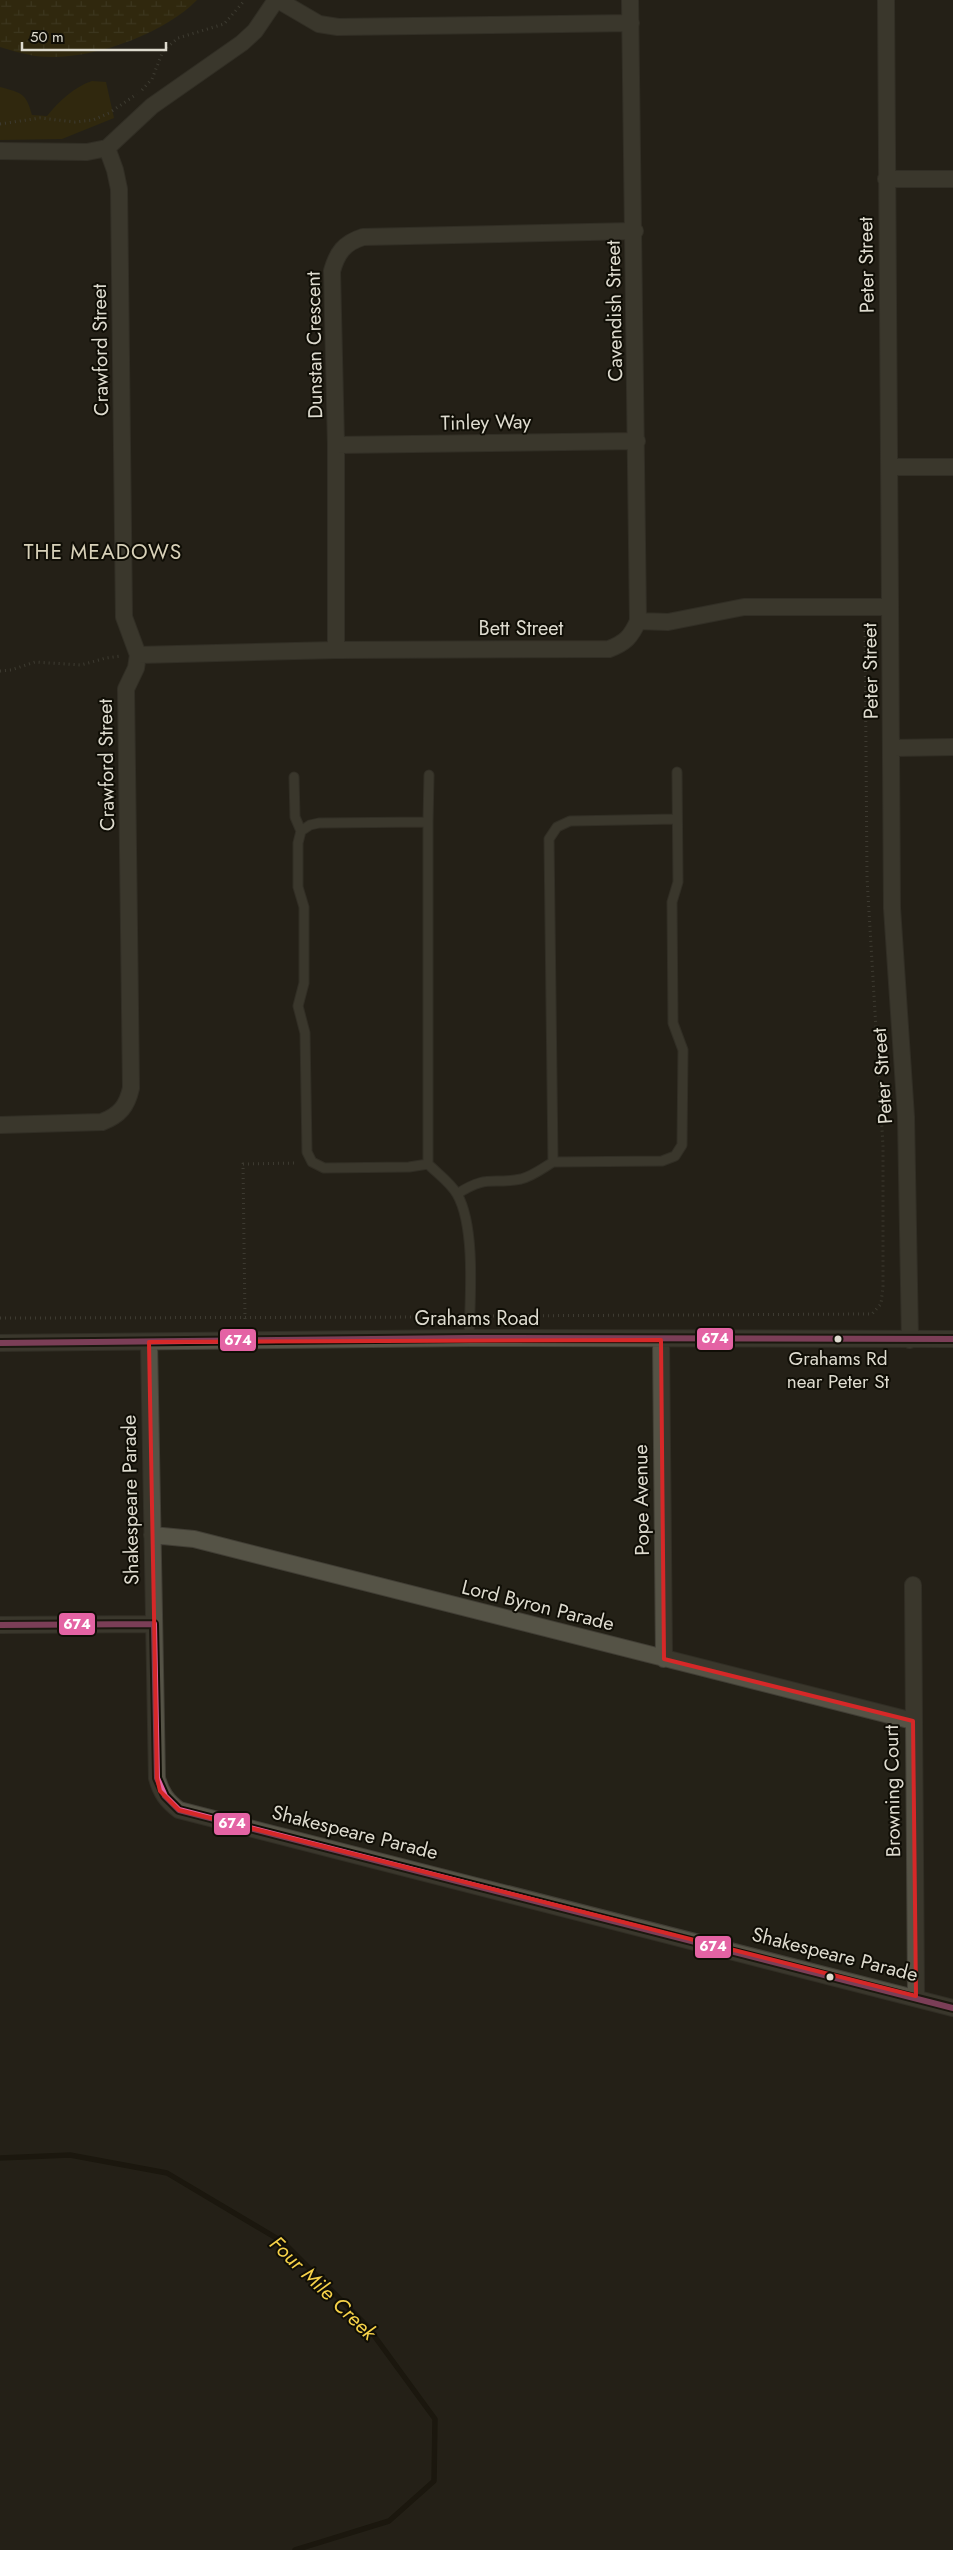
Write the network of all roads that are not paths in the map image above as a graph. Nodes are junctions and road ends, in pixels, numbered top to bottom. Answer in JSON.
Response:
{"nodes":[{"id":1,"x":277,"y":0,"type":"edge"},
{"id":2,"x":630,"y":0,"type":"edge"},
{"id":3,"x":886,"y":0,"type":"edge"},
{"id":4,"x":631,"y":23,"type":"junction"},
{"id":5,"x":107,"y":148,"type":"junction"},
{"id":6,"x":0,"y":151,"type":"edge"},
{"id":7,"x":886,"y":179,"type":"junction"},
{"id":8,"x":953,"y":179,"type":"edge"},
{"id":9,"x":635,"y":231,"type":"junction"},
{"id":10,"x":636,"y":441,"type":"junction"},
{"id":11,"x":336,"y":445,"type":"junction"},
{"id":12,"x":953,"y":467,"type":"edge"},
{"id":13,"x":890,"y":468,"type":"junction"},
{"id":14,"x":890,"y":607,"type":"junction"},
{"id":15,"x":638,"y":622,"type":"junction"},
{"id":16,"x":336,"y":650,"type":"junction"},
{"id":17,"x":138,"y":655,"type":"junction"},
{"id":18,"x":953,"y":747,"type":"edge"},
{"id":19,"x":892,"y":748,"type":"junction"},
{"id":20,"x":677,"y":772,"type":"dead end"},
{"id":21,"x":430,"y":775,"type":"dead end"},
{"id":22,"x":294,"y":777,"type":"dead end"},
{"id":23,"x":677,"y":819,"type":"junction"},
{"id":24,"x":428,"y":822,"type":"junction"},
{"id":25,"x":301,"y":831,"type":"junction"},
{"id":26,"x":0,"y":1124,"type":"edge"},
{"id":27,"x":553,"y":1162,"type":"junction"},
{"id":28,"x":428,"y":1164,"type":"junction"},
{"id":29,"x":457,"y":1194,"type":"junction"},
{"id":30,"x":469,"y":1338,"type":"junction"},
{"id":31,"x":953,"y":1339,"type":"edge"},
{"id":32,"x":661,"y":1340,"type":"junction"},
{"id":33,"x":910,"y":1340,"type":"junction"},
{"id":34,"x":149,"y":1342,"type":"junction"},
{"id":35,"x":0,"y":1343,"type":"edge"},
{"id":36,"x":152,"y":1534,"type":"junction"},
{"id":37,"x":913,"y":1585,"type":"dead end"},
{"id":38,"x":154,"y":1624,"type":"junction"},
{"id":39,"x":0,"y":1625,"type":"edge"},
{"id":40,"x":664,"y":1659,"type":"junction"},
{"id":41,"x":913,"y":1720,"type":"junction"},
{"id":42,"x":916,"y":1996,"type":"junction"},
{"id":43,"x":953,"y":2008,"type":"edge"}],
"edges":[{"from":1,"to":4,"type":"street"},
{"from":1,"to":5,"type":"street"},
{"from":2,"to":4,"type":"street","name":"Cavendish Street"},
{"from":3,"to":7,"type":"street","name":"Peter Street"},
{"from":4,"to":9,"type":"street","name":"Cavendish Street"},
{"from":5,"to":6,"type":"street"},
{"from":5,"to":17,"type":"street","name":"Crawford Street"},
{"from":7,"to":8,"type":"street"},
{"from":7,"to":13,"type":"street","name":"Peter Street"},
{"from":9,"to":10,"type":"street","name":"Cavendish Street"},
{"from":9,"to":11,"type":"street","name":"Dunstan Crescent"},
{"from":10,"to":11,"type":"street","name":"Tinley Way"},
{"from":10,"to":15,"type":"street","name":"Cavendish Street"},
{"from":11,"to":16,"type":"street","name":"Dunstan Crescent"},
{"from":12,"to":13,"type":"street"},
{"from":13,"to":14,"type":"street","name":"Peter Street"},
{"from":14,"to":15,"type":"street"},
{"from":14,"to":19,"type":"street","name":"Peter Street"},
{"from":15,"to":16,"type":"street","name":"Bett Street"},
{"from":16,"to":17,"type":"street","name":"Bett Street"},
{"from":17,"to":26,"type":"street","name":"Crawford Street"},
{"from":18,"to":19,"type":"street"},
{"from":19,"to":33,"type":"street","name":"Peter Street"},
{"from":20,"to":23,"type":"lane"},
{"from":21,"to":24,"type":"lane"},
{"from":22,"to":25,"type":"lane"},
{"from":23,"to":27,"type":"lane"},
{"from":23,"to":27,"type":"lane"},
{"from":24,"to":25,"type":"lane"},
{"from":24,"to":28,"type":"lane"},
{"from":25,"to":28,"type":"lane"},
{"from":27,"to":29,"type":"lane"},
{"from":28,"to":29,"type":"lane"},
{"from":29,"to":30,"type":"lane"},
{"from":30,"to":32,"type":"street","name":"Grahams Road"},
{"from":30,"to":34,"type":"street","name":"Grahams Road"},
{"from":31,"to":33,"type":"street","name":"Grahams Road"},
{"from":32,"to":33,"type":"street","name":"Grahams Road"},
{"from":32,"to":40,"type":"street","name":"Pope Avenue"},
{"from":34,"to":35,"type":"street","name":"Grahams Road"},
{"from":34,"to":36,"type":"street","name":"Shakespeare Parade"},
{"from":36,"to":38,"type":"street","name":"Shakespeare Parade"},
{"from":36,"to":40,"type":"street","name":"Lord Byron Parade"},
{"from":37,"to":41,"type":"street","name":"Browning Court"},
{"from":38,"to":39,"type":"street"},
{"from":38,"to":42,"type":"street","name":"Shakespeare Parade"},
{"from":40,"to":41,"type":"street","name":"Lord Byron Parade"},
{"from":41,"to":42,"type":"street","name":"Browning Court"},
{"from":42,"to":43,"type":"street","name":"Shakespeare Parade"}]}
